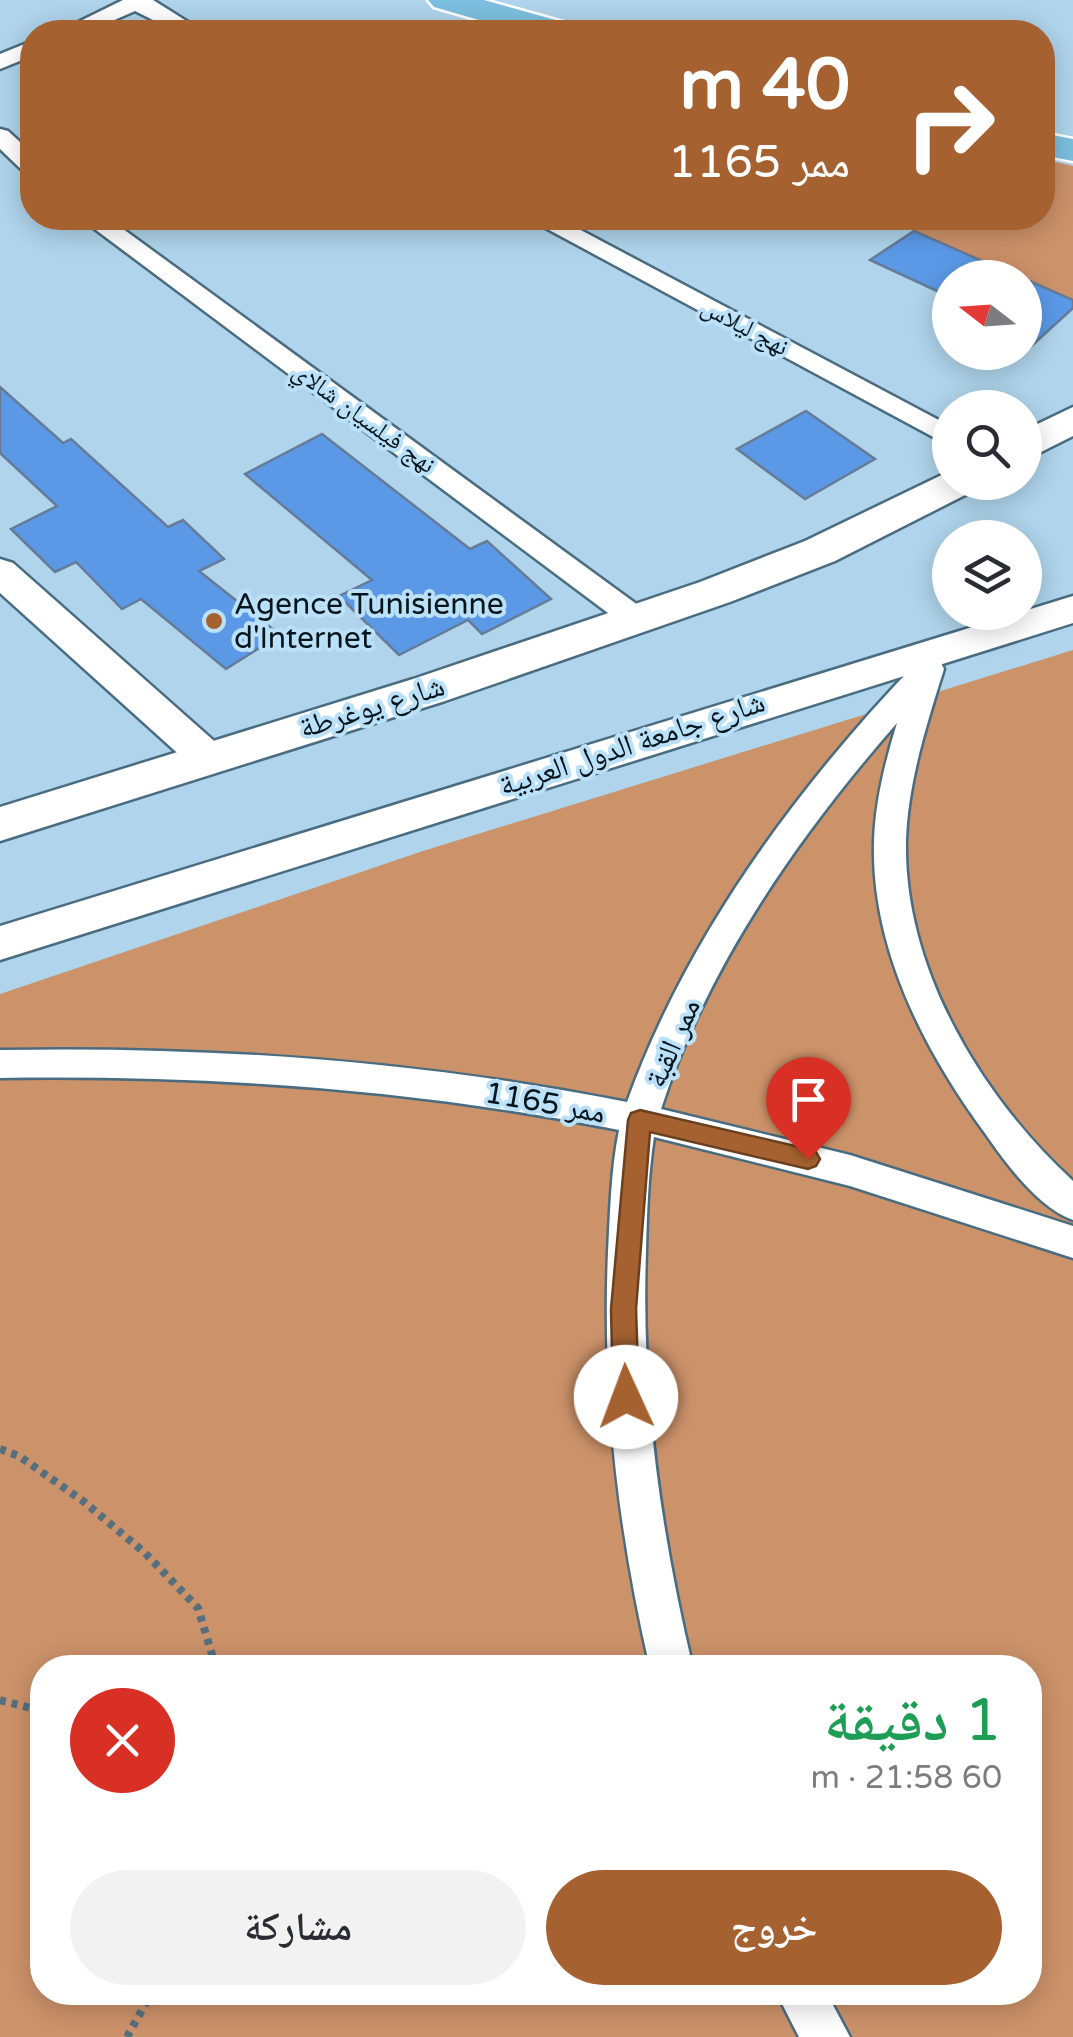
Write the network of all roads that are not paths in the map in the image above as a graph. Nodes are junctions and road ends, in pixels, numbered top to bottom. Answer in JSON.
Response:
{"nodes":[{"id":1,"x":140,"y":1,"type":"edge"},
{"id":2,"x":459,"y":2,"type":"edge"},
{"id":3,"x":96,"y":20,"type":"edge"},
{"id":4,"x":172,"y":20,"type":"edge"},
{"id":5,"x":518,"y":20,"type":"edge"},
{"id":6,"x":0,"y":136,"type":"edge"},
{"id":7,"x":20,"y":155,"type":"edge"},
{"id":8,"x":109,"y":230,"type":"edge"},
{"id":9,"x":563,"y":230,"type":"edge"},
{"id":10,"x":1073,"y":419,"type":"edge"},
{"id":11,"x":932,"y":426,"type":"edge"},
{"id":12,"x":1042,"y":437,"type":"edge"},
{"id":13,"x":932,"y":495,"type":"edge"},
{"id":14,"x":0,"y":572,"type":"edge"},
{"id":15,"x":1073,"y":609,"type":"edge"},
{"id":16,"x":635,"y":618,"type":"junction"},
{"id":17,"x":938,"y":658,"type":"junction"},
{"id":18,"x":208,"y":758,"type":"junction"},
{"id":19,"x":0,"y":824,"type":"edge"},
{"id":20,"x":194,"y":884,"type":"junction"},
{"id":21,"x":0,"y":942,"type":"edge"},
{"id":22,"x":0,"y":971,"type":"edge"},
{"id":23,"x":0,"y":1064,"type":"edge"},
{"id":24,"x":640,"y":1120,"type":"junction"},
{"id":25,"x":1073,"y":1204,"type":"edge"},
{"id":26,"x":1073,"y":1242,"type":"edge"},
{"id":27,"x":669,"y":1655,"type":"edge"},
{"id":28,"x":807,"y":2005,"type":"edge"},
{"id":29,"x":826,"y":2037,"type":"edge"}],
"edges":[{"from":1,"to":3,"type":"street"},
{"from":1,"to":4,"type":"street"},
{"from":2,"to":5,"type":"main road"},
{"from":6,"to":7,"type":"street"},
{"from":8,"to":16,"type":"street","name":"نهج فيلسيان شالاي"},
{"from":9,"to":11,"type":"street","name":"نهج ليلاس"},
{"from":10,"to":12,"type":"main road"},
{"from":13,"to":16,"type":"main road","name":"شارع يوغرطة"},
{"from":14,"to":18,"type":"street"},
{"from":15,"to":17,"type":"street","name":"شارع جامعة الدول العربية"},
{"from":16,"to":18,"type":"main road","name":"شارع يوغرطة"},
{"from":17,"to":20,"type":"street","name":"شارع جامعة الدول العربية"},
{"from":17,"to":24,"type":"street","name":"ممر القبة"},
{"from":17,"to":25,"type":"street"},
{"from":18,"to":19,"type":"main road","name":"شارع يوغرطة"},
{"from":20,"to":21,"type":"street","name":"شارع جامعة الدول العربية"},
{"from":20,"to":22,"type":"street","name":"شارع جامعة الدول العربية"},
{"from":23,"to":24,"type":"street","name":"ممر 1165"},
{"from":24,"to":26,"type":"street","name":"ممر 1165"},
{"from":24,"to":27,"type":"street","name":"ممر القبة"},
{"from":28,"to":29,"type":"street"}]}
